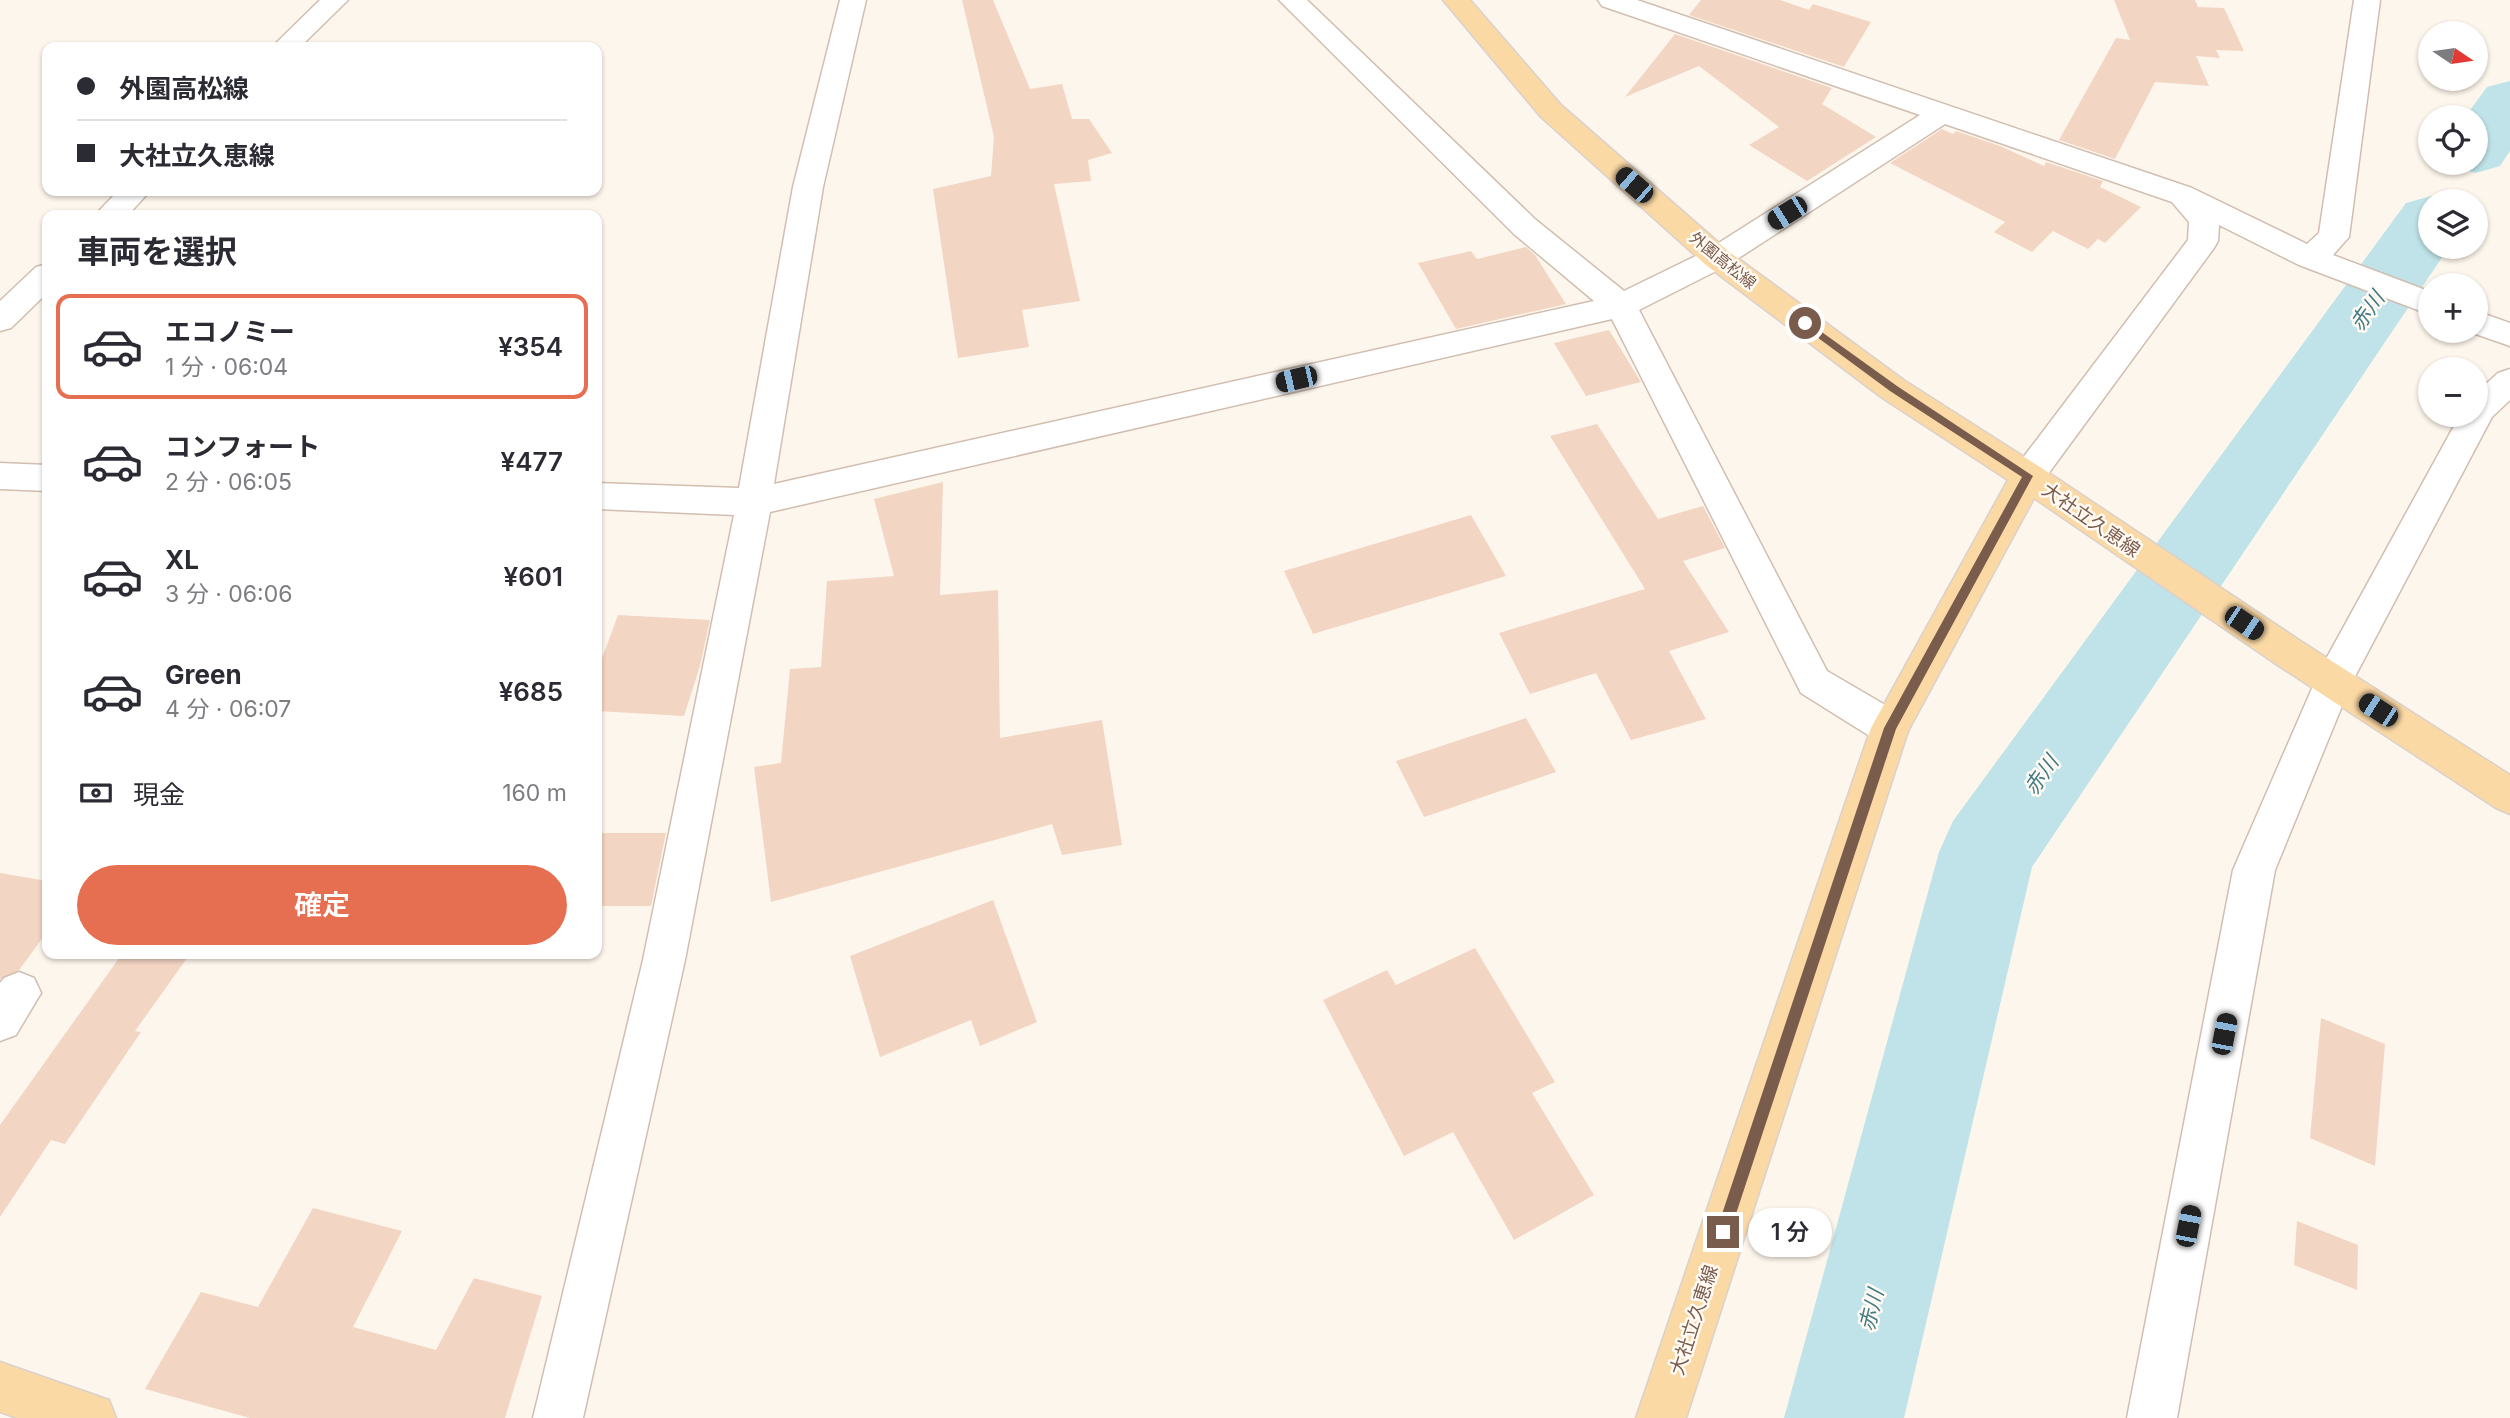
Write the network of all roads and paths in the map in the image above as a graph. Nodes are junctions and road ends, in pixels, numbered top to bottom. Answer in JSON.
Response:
{"nodes":[{"id":1,"x":335,"y":0,"type":"edge"},
{"id":2,"x":853,"y":0,"type":"edge"},
{"id":3,"x":1292,"y":0,"type":"edge"},
{"id":4,"x":1456,"y":0,"type":"edge"},
{"id":5,"x":1611,"y":0,"type":"edge"},
{"id":6,"x":2367,"y":0,"type":"edge"},
{"id":7,"x":290,"y":42,"type":"edge"},
{"id":8,"x":1941,"y":114,"type":"junction"},
{"id":9,"x":2182,"y":195,"type":"junction"},
{"id":10,"x":130,"y":196,"type":"edge"},
{"id":11,"x":115,"y":210,"type":"edge"},
{"id":12,"x":1717,"y":258,"type":"junction"},
{"id":13,"x":2311,"y":258,"type":"junction"},
{"id":14,"x":42,"y":280,"type":"edge"},
{"id":15,"x":2418,"y":299,"type":"edge"},
{"id":16,"x":1621,"y":306,"type":"junction"},
{"id":17,"x":0,"y":320,"type":"edge"},
{"id":18,"x":2488,"y":327,"type":"edge"},
{"id":19,"x":2510,"y":335,"type":"edge"},
{"id":20,"x":2510,"y":381,"type":"edge"},
{"id":21,"x":0,"y":476,"type":"edge"},
{"id":22,"x":2028,"y":476,"type":"junction"},
{"id":23,"x":42,"y":478,"type":"edge"},
{"id":24,"x":602,"y":496,"type":"edge"},
{"id":25,"x":754,"y":502,"type":"junction"},
{"id":26,"x":2333,"y":681,"type":"junction"},
{"id":27,"x":1890,"y":728,"type":"junction"},
{"id":28,"x":2510,"y":796,"type":"edge"},
{"id":29,"x":0,"y":1387,"type":"edge"},
{"id":30,"x":91,"y":1418,"type":"edge"},
{"id":31,"x":558,"y":1418,"type":"edge"},
{"id":32,"x":1661,"y":1418,"type":"edge"},
{"id":33,"x":2152,"y":1418,"type":"edge"}],
"edges":[{"from":1,"to":7,"type":"street"},
{"from":2,"to":25,"type":"street"},
{"from":3,"to":16,"type":"street"},
{"from":4,"to":12,"type":"main road","name":"外園高松線"},
{"from":5,"to":8,"type":"street"},
{"from":6,"to":13,"type":"street"},
{"from":8,"to":9,"type":"street"},
{"from":8,"to":12,"type":"street"},
{"from":9,"to":13,"type":"street"},
{"from":9,"to":22,"type":"street"},
{"from":10,"to":11,"type":"street"},
{"from":12,"to":16,"type":"street"},
{"from":12,"to":22,"type":"main road","name":"外園高松線"},
{"from":13,"to":15,"type":"street"},
{"from":14,"to":17,"type":"street"},
{"from":16,"to":25,"type":"street"},
{"from":16,"to":27,"type":"street"},
{"from":18,"to":19,"type":"street"},
{"from":20,"to":26,"type":"street"},
{"from":21,"to":23,"type":"street"},
{"from":22,"to":26,"type":"main road","name":"大社立久恵線"},
{"from":22,"to":27,"type":"main road","name":"大社立久恵線"},
{"from":24,"to":25,"type":"street"},
{"from":25,"to":31,"type":"street"},
{"from":26,"to":28,"type":"main road","name":"大社立久恵線"},
{"from":26,"to":33,"type":"street"},
{"from":27,"to":32,"type":"main road","name":"大社立久恵線"},
{"from":29,"to":30,"type":"main road"}]}
